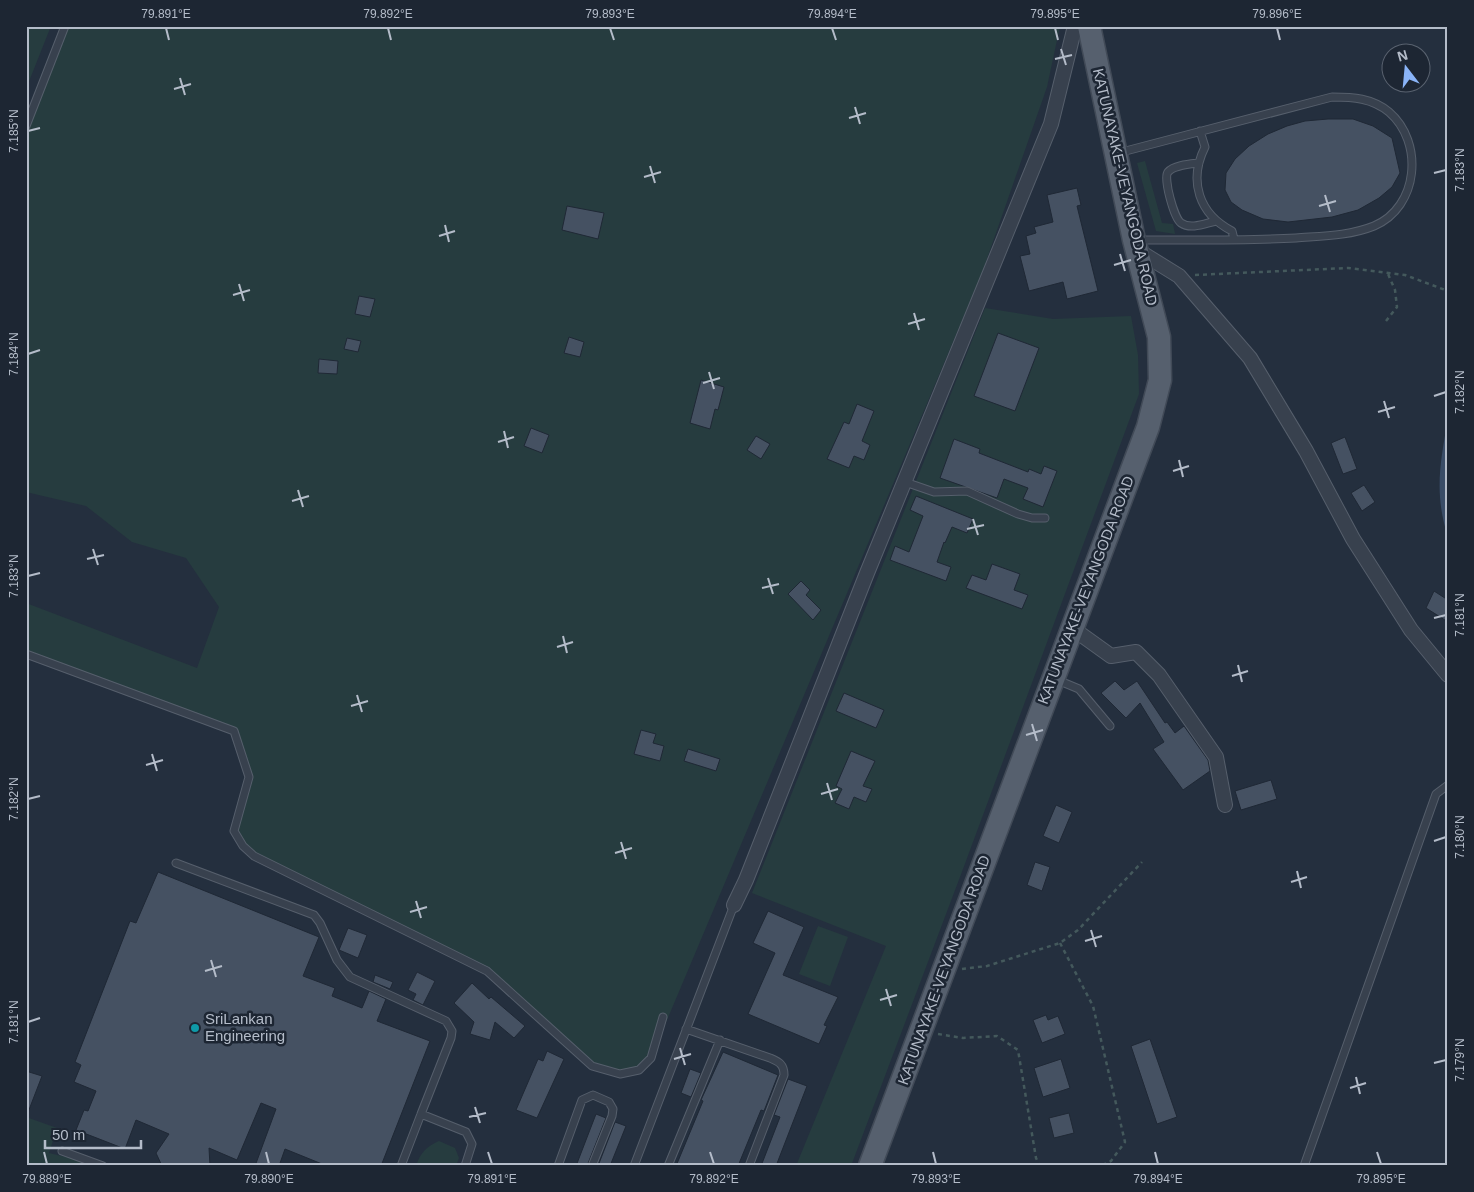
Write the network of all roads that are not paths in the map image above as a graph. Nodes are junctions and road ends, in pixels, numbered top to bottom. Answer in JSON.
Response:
{"nodes":[{"id":1,"x":65,"y":26,"type":"edge"},
{"id":2,"x":1078,"y":26,"type":"edge"},
{"id":3,"x":1089,"y":26,"type":"edge"},
{"id":4,"x":26,"y":126,"type":"edge"},
{"id":5,"x":1200,"y":131,"type":"junction"},
{"id":6,"x":1116,"y":153,"type":"junction"},
{"id":7,"x":1199,"y":163,"type":"junction"},
{"id":8,"x":1216,"y":221,"type":"junction"},
{"id":9,"x":1234,"y":239,"type":"junction"},
{"id":10,"x":1136,"y":245,"type":"junction"},
{"id":11,"x":905,"y":482,"type":"junction"},
{"id":12,"x":1046,"y":518,"type":"dead end"},
{"id":13,"x":1072,"y":628,"type":"junction"},
{"id":14,"x":26,"y":654,"type":"edge"},
{"id":15,"x":1448,"y":675,"type":"edge"},
{"id":16,"x":1053,"y":678,"type":"junction"},
{"id":17,"x":1110,"y":726,"type":"dead end"},
{"id":18,"x":1448,"y":785,"type":"edge"},
{"id":19,"x":1225,"y":805,"type":"dead end"},
{"id":20,"x":176,"y":863,"type":"dead end"},
{"id":21,"x":734,"y":905,"type":"joint"},
{"id":22,"x":663,"y":1017,"type":"dead end"},
{"id":23,"x":686,"y":1029,"type":"junction"},
{"id":24,"x":720,"y":1040,"type":"junction"},
{"id":25,"x":421,"y":1114,"type":"junction"},
{"id":26,"x":62,"y":1151,"type":"dead end"},
{"id":27,"x":102,"y":1166,"type":"edge"},
{"id":28,"x":401,"y":1166,"type":"edge"},
{"id":29,"x":465,"y":1166,"type":"edge"},
{"id":30,"x":558,"y":1166,"type":"edge"},
{"id":31,"x":592,"y":1166,"type":"edge"},
{"id":32,"x":634,"y":1166,"type":"edge"},
{"id":33,"x":668,"y":1166,"type":"edge"},
{"id":34,"x":748,"y":1166,"type":"edge"},
{"id":35,"x":870,"y":1166,"type":"edge"},
{"id":36,"x":1304,"y":1166,"type":"edge"}],
"edges":[{"from":1,"to":4,"type":"lane"},
{"from":2,"to":11,"type":"street"},
{"from":3,"to":6,"type":"main road","name":"KATUNAYAKE-VEYANGODA ROAD"},
{"from":5,"to":6,"type":"lane"},
{"from":5,"to":7,"type":"lane"},
{"from":5,"to":9,"type":"lane"},
{"from":6,"to":10,"type":"main road","name":"KATUNAYAKE-VEYANGODA ROAD"},
{"from":7,"to":8,"type":"lane"},
{"from":7,"to":8,"type":"lane"},
{"from":8,"to":9,"type":"lane"},
{"from":9,"to":10,"type":"lane"},
{"from":10,"to":13,"type":"main road","name":"KATUNAYAKE-VEYANGODA ROAD"},
{"from":10,"to":15,"type":"street"},
{"from":11,"to":12,"type":"lane"},
{"from":11,"to":21,"type":"street"},
{"from":13,"to":16,"type":"main road","name":"KATUNAYAKE-VEYANGODA ROAD"},
{"from":13,"to":19,"type":"street"},
{"from":14,"to":22,"type":"lane"},
{"from":16,"to":17,"type":"lane"},
{"from":16,"to":35,"type":"main road","name":"KATUNAYAKE-VEYANGODA ROAD"},
{"from":18,"to":36,"type":"lane"},
{"from":20,"to":25,"type":"lane"},
{"from":21,"to":23,"type":"lane"},
{"from":23,"to":24,"type":"lane"},
{"from":23,"to":32,"type":"lane"},
{"from":24,"to":33,"type":"lane"},
{"from":24,"to":34,"type":"lane"},
{"from":25,"to":28,"type":"lane"},
{"from":25,"to":29,"type":"lane"},
{"from":26,"to":27,"type":"lane"},
{"from":30,"to":31,"type":"lane"}]}
